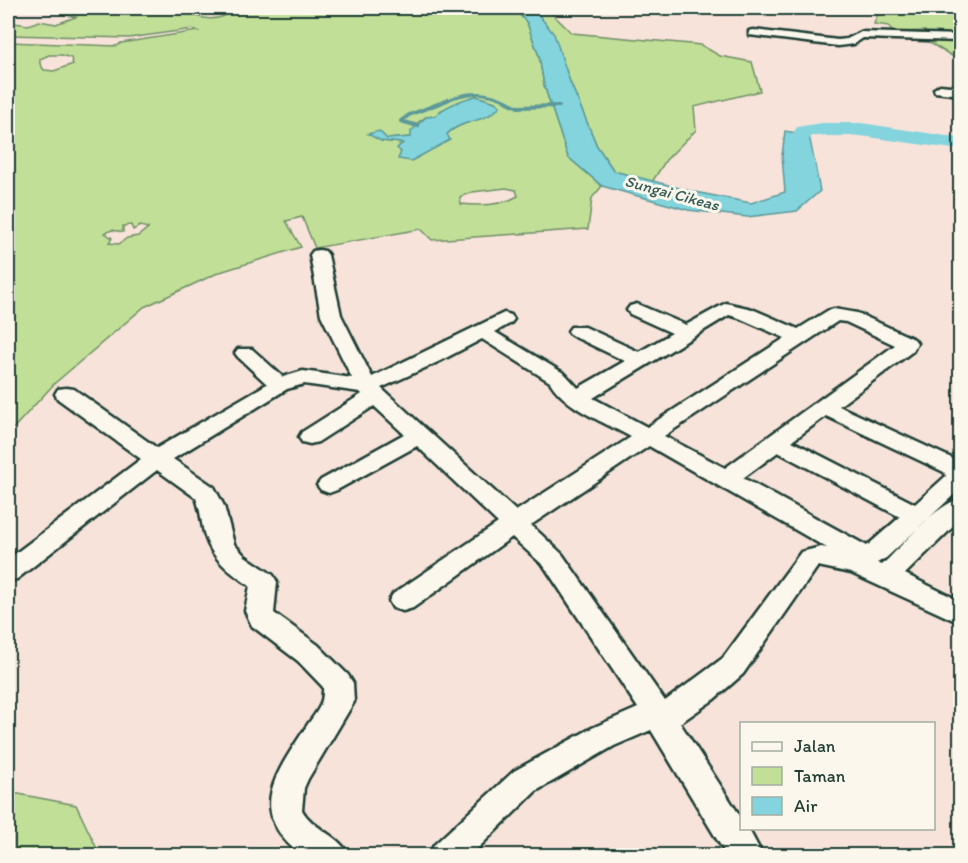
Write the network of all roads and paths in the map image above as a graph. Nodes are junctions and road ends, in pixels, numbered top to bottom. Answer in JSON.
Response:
{"nodes":[{"id":1,"x":753,"y":33,"type":"dead end"},
{"id":2,"x":960,"y":38,"type":"edge"},
{"id":3,"x":940,"y":89,"type":"dead end"},
{"id":4,"x":960,"y":92,"type":"edge"},
{"id":5,"x":319,"y":255,"type":"dead end"},
{"id":6,"x":637,"y":310,"type":"dead end"},
{"id":7,"x":504,"y":319,"type":"dead end"},
{"id":8,"x":578,"y":331,"type":"dead end"},
{"id":9,"x":686,"y":333,"type":"junction"},
{"id":10,"x":491,"y":337,"type":"dead end"},
{"id":11,"x":799,"y":337,"type":"junction"},
{"id":12,"x":245,"y":353,"type":"dead end"},
{"id":13,"x":640,"y":360,"type":"junction"},
{"id":14,"x":280,"y":385,"type":"junction"},
{"id":15,"x":371,"y":391,"type":"junction"},
{"id":16,"x":66,"y":394,"type":"dead end"},
{"id":17,"x":577,"y":398,"type":"junction"},
{"id":18,"x":824,"y":407,"type":"junction"},
{"id":19,"x":420,"y":435,"type":"junction"},
{"id":20,"x":310,"y":437,"type":"dead end"},
{"id":21,"x":647,"y":437,"type":"junction"},
{"id":22,"x":776,"y":442,"type":"junction"},
{"id":23,"x":156,"y":459,"type":"junction"},
{"id":24,"x":726,"y":479,"type":"junction"},
{"id":25,"x":329,"y":485,"type":"dead end"},
{"id":26,"x":960,"y":507,"type":"edge"},
{"id":27,"x":917,"y":514,"type":"junction"},
{"id":28,"x":514,"y":524,"type":"junction"},
{"id":29,"x":8,"y":572,"type":"edge"},
{"id":30,"x":887,"y":576,"type":"junction"},
{"id":31,"x":403,"y":601,"type":"dead end"},
{"id":32,"x":960,"y":613,"type":"edge"},
{"id":33,"x":659,"y":716,"type":"junction"},
{"id":34,"x":332,"y":855,"type":"edge"},
{"id":35,"x":447,"y":855,"type":"edge"},
{"id":36,"x":746,"y":855,"type":"edge"}],
"edges":[{"from":1,"to":2,"type":"street"},
{"from":3,"to":4,"type":"street"},
{"from":5,"to":15,"type":"street"},
{"from":6,"to":9,"type":"street"},
{"from":7,"to":15,"type":"street"},
{"from":8,"to":13,"type":"street"},
{"from":9,"to":11,"type":"street"},
{"from":9,"to":13,"type":"street"},
{"from":10,"to":17,"type":"street"},
{"from":11,"to":18,"type":"street"},
{"from":11,"to":21,"type":"street"},
{"from":12,"to":14,"type":"street"},
{"from":13,"to":17,"type":"street"},
{"from":14,"to":15,"type":"street"},
{"from":14,"to":23,"type":"street"},
{"from":15,"to":19,"type":"street"},
{"from":15,"to":20,"type":"street"},
{"from":16,"to":23,"type":"street"},
{"from":17,"to":21,"type":"street"},
{"from":18,"to":22,"type":"street"},
{"from":18,"to":27,"type":"street"},
{"from":19,"to":25,"type":"street"},
{"from":19,"to":28,"type":"street"},
{"from":21,"to":24,"type":"street"},
{"from":21,"to":28,"type":"street"},
{"from":22,"to":24,"type":"street"},
{"from":22,"to":27,"type":"street"},
{"from":23,"to":29,"type":"street"},
{"from":23,"to":34,"type":"street"},
{"from":24,"to":27,"type":"street"},
{"from":26,"to":30,"type":"street"},
{"from":28,"to":31,"type":"street"},
{"from":28,"to":33,"type":"street"},
{"from":30,"to":32,"type":"street"},
{"from":30,"to":33,"type":"street"},
{"from":33,"to":35,"type":"street"},
{"from":33,"to":36,"type":"street"}]}
